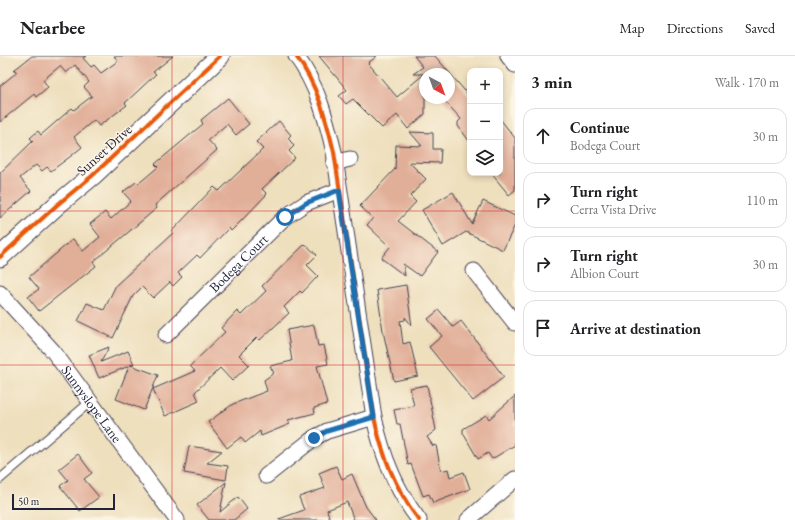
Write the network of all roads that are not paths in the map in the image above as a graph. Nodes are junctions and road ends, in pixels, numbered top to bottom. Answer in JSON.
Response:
{"nodes":[{"id":1,"x":220,"y":56,"type":"edge"},
{"id":2,"x":296,"y":56,"type":"edge"},
{"id":3,"x":508,"y":56,"type":"edge"},
{"id":4,"x":515,"y":65,"type":"edge"},
{"id":5,"x":350,"y":159,"type":"dead end"},
{"id":6,"x":334,"y":163,"type":"junction"},
{"id":7,"x":339,"y":190,"type":"junction"},
{"id":8,"x":0,"y":257,"type":"edge"},
{"id":9,"x":474,"y":272,"type":"dead end"},
{"id":10,"x":0,"y":293,"type":"edge"},
{"id":11,"x":515,"y":323,"type":"edge"},
{"id":12,"x":166,"y":335,"type":"dead end"},
{"id":13,"x":90,"y":402,"type":"junction"},
{"id":14,"x":374,"y":417,"type":"junction"},
{"id":15,"x":266,"y":476,"type":"dead end"},
{"id":16,"x":0,"y":479,"type":"edge"},
{"id":17,"x":515,"y":479,"type":"edge"},
{"id":18,"x":177,"y":520,"type":"edge"},
{"id":19,"x":419,"y":520,"type":"edge"},
{"id":20,"x":468,"y":520,"type":"edge"}],
"edges":[{"from":1,"to":8,"type":"street","name":"Sunset Drive"},
{"from":2,"to":6,"type":"street"},
{"from":3,"to":4,"type":"street"},
{"from":5,"to":6,"type":"street"},
{"from":6,"to":7,"type":"street"},
{"from":7,"to":12,"type":"street","name":"Bodega Court"},
{"from":7,"to":14,"type":"street"},
{"from":9,"to":11,"type":"street"},
{"from":10,"to":13,"type":"street","name":"Sunnyslope Lane"},
{"from":13,"to":16,"type":"lane"},
{"from":13,"to":18,"type":"street","name":"Sunnyslope Lane"},
{"from":14,"to":15,"type":"street"},
{"from":14,"to":19,"type":"street"},
{"from":17,"to":20,"type":"street"}]}
